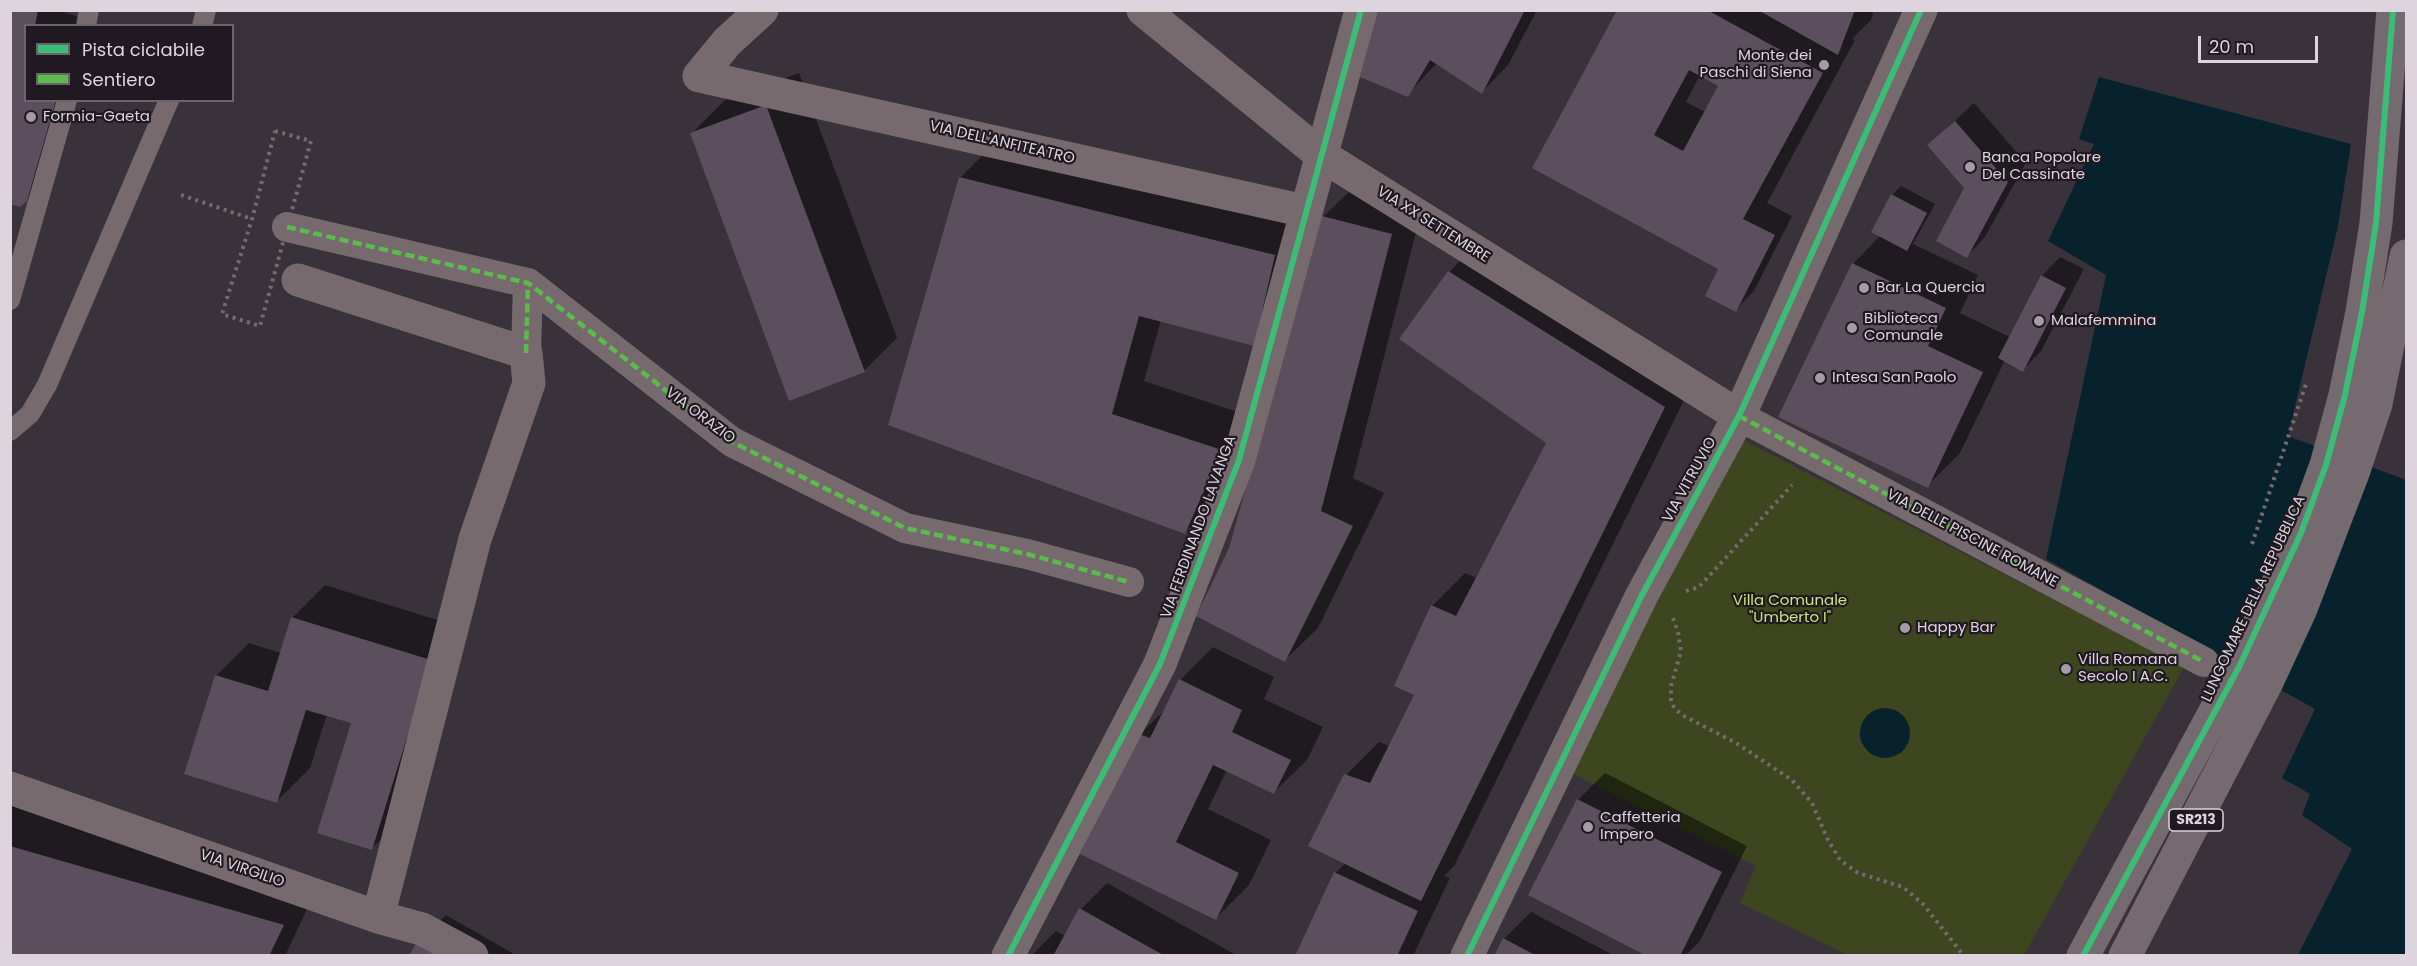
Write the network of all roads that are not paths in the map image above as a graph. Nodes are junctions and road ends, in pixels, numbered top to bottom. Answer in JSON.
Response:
{"nodes":[{"id":1,"x":762,"y":10,"type":"edge"},
{"id":2,"x":1143,"y":10,"type":"edge"},
{"id":3,"x":1361,"y":10,"type":"edge"},
{"id":4,"x":1921,"y":10,"type":"edge"},
{"id":5,"x":2393,"y":10,"type":"edge"},
{"id":6,"x":66,"y":102,"type":"edge"},
{"id":7,"x":168,"y":102,"type":"edge"},
{"id":8,"x":1321,"y":155,"type":"junction"},
{"id":9,"x":1305,"y":211,"type":"junction"},
{"id":10,"x":290,"y":219,"type":"road end"},
{"id":11,"x":2406,"y":256,"type":"edge"},
{"id":12,"x":298,"y":279,"type":"dead end"},
{"id":13,"x":528,"y":283,"type":"junction"},
{"id":14,"x":10,"y":300,"type":"edge"},
{"id":15,"x":526,"y":353,"type":"junction"},
{"id":16,"x":1739,"y":416,"type":"junction"},
{"id":17,"x":10,"y":431,"type":"edge"},
{"id":18,"x":1129,"y":582,"type":"dead end"},
{"id":19,"x":2204,"y":662,"type":"dead end"},
{"id":20,"x":2253,"y":676,"type":"junction"},
{"id":21,"x":10,"y":788,"type":"edge"},
{"id":22,"x":378,"y":917,"type":"junction"},
{"id":23,"x":472,"y":956,"type":"edge"},
{"id":24,"x":1008,"y":956,"type":"edge"},
{"id":25,"x":1467,"y":956,"type":"edge"},
{"id":26,"x":2083,"y":956,"type":"edge"},
{"id":27,"x":2125,"y":956,"type":"edge"}],
"edges":[{"from":1,"to":9,"type":"street","name":"VIA DELL'ANFITEATRO"},
{"from":2,"to":8,"type":"street","name":"VIA XX SETTEMBRE"},
{"from":3,"to":8,"type":"street","name":"VIA FERDINANDO LAVANGA"},
{"from":4,"to":16,"type":"street","name":"VIA VITRUVIO"},
{"from":5,"to":20,"type":"main road","name":"LUNGOMARE DELLA REPUBBLICA","number":"SR213"},
{"from":6,"to":14,"type":"lane"},
{"from":7,"to":17,"type":"lane"},
{"from":8,"to":9,"type":"street","name":"VIA FERDINANDO LAVANGA"},
{"from":8,"to":16,"type":"street","name":"VIA XX SETTEMBRE"},
{"from":9,"to":24,"type":"street","name":"VIA FERDINANDO LAVANGA"},
{"from":10,"to":13,"type":"street","name":"VIA ORAZIO"},
{"from":11,"to":20,"type":"main road","name":"LUNGOMARE DELLA REPUBBLICA","number":"SR213"},
{"from":12,"to":15,"type":"street"},
{"from":13,"to":15,"type":"street"},
{"from":13,"to":18,"type":"street","name":"VIA ORAZIO"},
{"from":15,"to":22,"type":"street"},
{"from":16,"to":19,"type":"street","name":"VIA DELLE PISCINE ROMANE"},
{"from":16,"to":25,"type":"street","name":"VIA VITRUVIO"},
{"from":20,"to":26,"type":"main road","name":"LUNGOMARE DELLA REPUBBLICA","number":"SR213"},
{"from":20,"to":27,"type":"main road","name":"LUNGOMARE DELLA REPUBBLICA","number":"SR213"},
{"from":21,"to":22,"type":"street","name":"VIA VIRGILIO"},
{"from":22,"to":23,"type":"street","name":"VIA VIRGILIO"}]}
